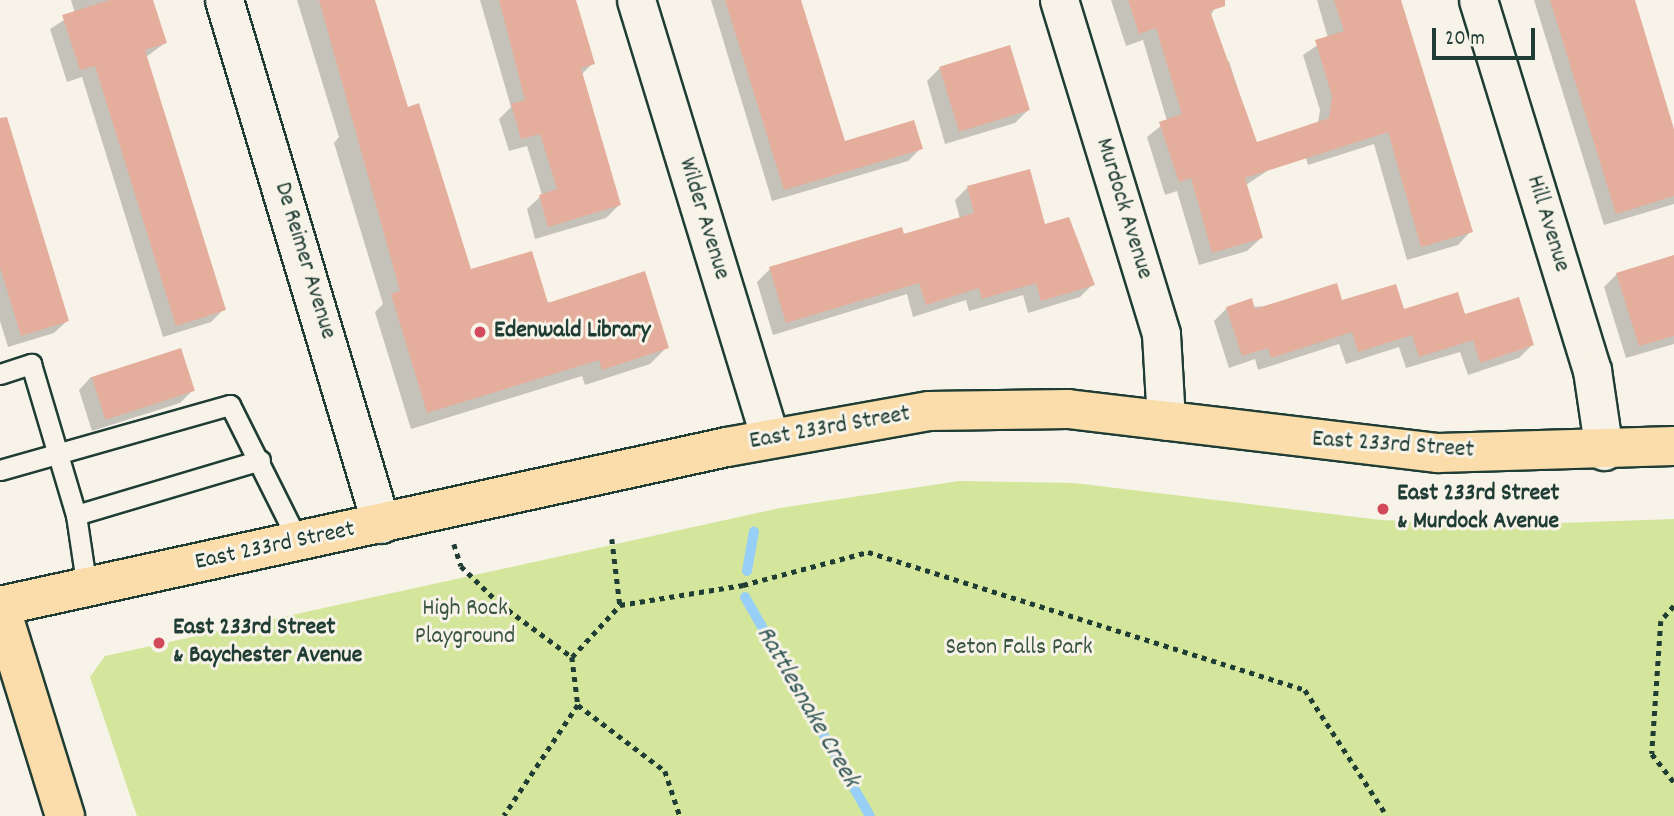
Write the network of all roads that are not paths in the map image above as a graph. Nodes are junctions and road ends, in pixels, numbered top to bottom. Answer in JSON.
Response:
{"nodes":[{"id":1,"x":224,"y":0,"type":"edge"},
{"id":2,"x":636,"y":0,"type":"edge"},
{"id":3,"x":1059,"y":0,"type":"edge"},
{"id":4,"x":1478,"y":0,"type":"edge"},
{"id":5,"x":0,"y":374,"type":"edge"},
{"id":6,"x":1166,"y":421,"type":"junction"},
{"id":7,"x":770,"y":439,"type":"junction"},
{"id":8,"x":1674,"y":446,"type":"edge"},
{"id":9,"x":1604,"y":451,"type":"junction"},
{"id":10,"x":59,"y":453,"type":"junction"},
{"id":11,"x":260,"y":460,"type":"junction"},
{"id":12,"x":0,"y":470,"type":"edge"},
{"id":13,"x":76,"y":515,"type":"junction"},
{"id":14,"x":381,"y":524,"type":"junction"},
{"id":15,"x":299,"y":542,"type":"junction"},
{"id":16,"x":87,"y":589,"type":"junction"},
{"id":17,"x":0,"y":606,"type":"edge"},
{"id":18,"x":65,"y":816,"type":"edge"}],
"edges":[{"from":1,"to":14,"type":"street","name":"De Reimer Avenue"},
{"from":2,"to":7,"type":"street","name":"Wilder Avenue"},
{"from":3,"to":6,"type":"street","name":"Murdock Avenue"},
{"from":4,"to":9,"type":"street","name":"Hill Avenue"},
{"from":5,"to":10,"type":"lane"},
{"from":6,"to":7,"type":"main road","name":"East 233rd Street"},
{"from":6,"to":9,"type":"main road","name":"East 233rd Street"},
{"from":7,"to":14,"type":"main road","name":"East 233rd Street"},
{"from":8,"to":9,"type":"main road","name":"East 233rd Street"},
{"from":10,"to":11,"type":"lane"},
{"from":10,"to":12,"type":"lane"},
{"from":10,"to":13,"type":"lane"},
{"from":11,"to":13,"type":"lane"},
{"from":11,"to":15,"type":"lane"},
{"from":13,"to":16,"type":"lane"},
{"from":14,"to":15,"type":"main road","name":"East 233rd Street"},
{"from":15,"to":16,"type":"main road","name":"East 233rd Street"},
{"from":16,"to":17,"type":"main road","name":"East 233rd Street"},
{"from":17,"to":18,"type":"main road"}]}
